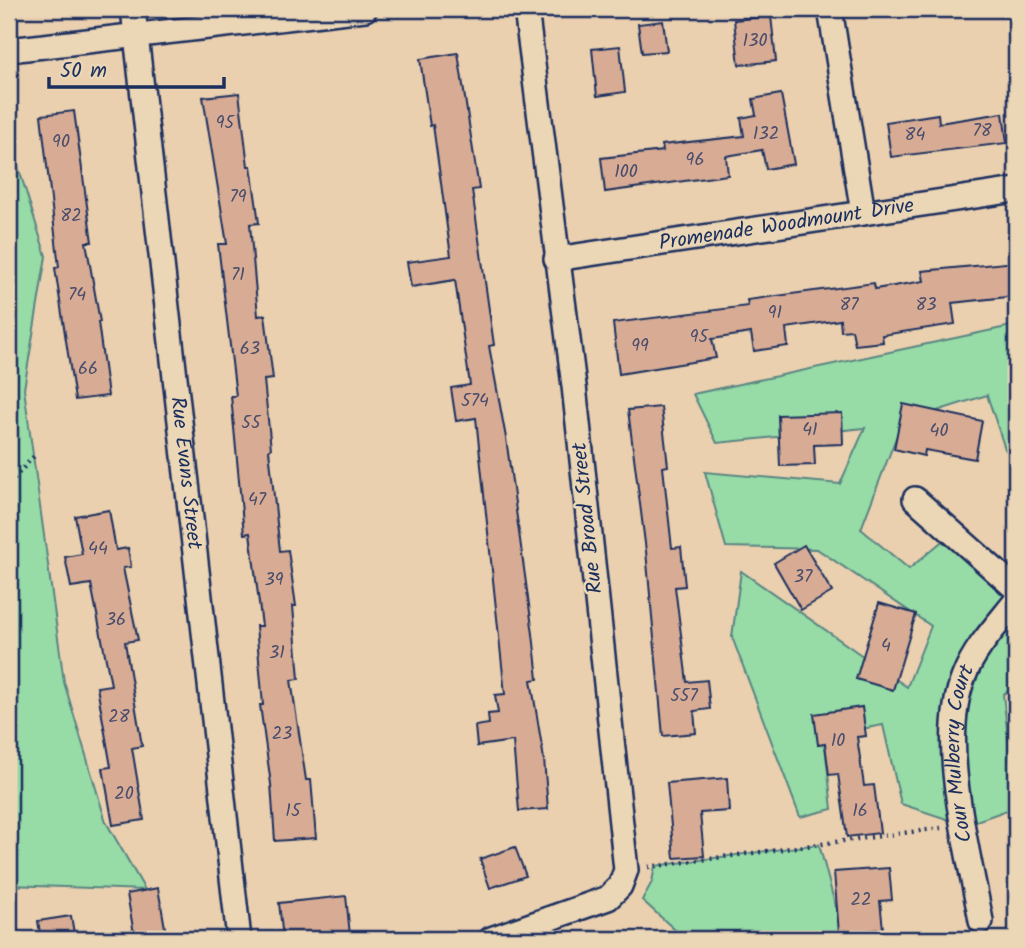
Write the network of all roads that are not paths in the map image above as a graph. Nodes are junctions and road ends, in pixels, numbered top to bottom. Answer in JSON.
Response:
{"nodes":[{"id":1,"x":133,"y":9,"type":"edge"},
{"id":2,"x":365,"y":9,"type":"edge"},
{"id":3,"x":526,"y":9,"type":"edge"},
{"id":4,"x":830,"y":9,"type":"edge"},
{"id":5,"x":136,"y":36,"type":"junction"},
{"id":6,"x":9,"y":50,"type":"edge"},
{"id":7,"x":1016,"y":190,"type":"edge"},
{"id":8,"x":863,"y":213,"type":"junction"},
{"id":9,"x":556,"y":260,"type":"junction"},
{"id":10,"x":915,"y":499,"type":"dead end"},
{"id":11,"x":1016,"y":589,"type":"edge"},
{"id":12,"x":1016,"y":601,"type":"edge"},
{"id":13,"x":981,"y":921,"type":"dead end"},
{"id":14,"x":239,"y":939,"type":"edge"},
{"id":15,"x":491,"y":939,"type":"edge"}],
"edges":[{"from":1,"to":5,"type":"street","name":"Rue Evans Street"},
{"from":2,"to":5,"type":"street"},
{"from":3,"to":9,"type":"street","name":"Rue Broad Street"},
{"from":4,"to":8,"type":"street"},
{"from":5,"to":6,"type":"street"},
{"from":5,"to":14,"type":"street","name":"Rue Evans Street"},
{"from":7,"to":8,"type":"street","name":"Promenade Woodmount Drive"},
{"from":8,"to":9,"type":"street","name":"Promenade Woodmount Drive"},
{"from":9,"to":15,"type":"street","name":"Rue Broad Street"},
{"from":10,"to":11,"type":"street"},
{"from":12,"to":13,"type":"street","name":"Cour Mulberry Court"}]}
